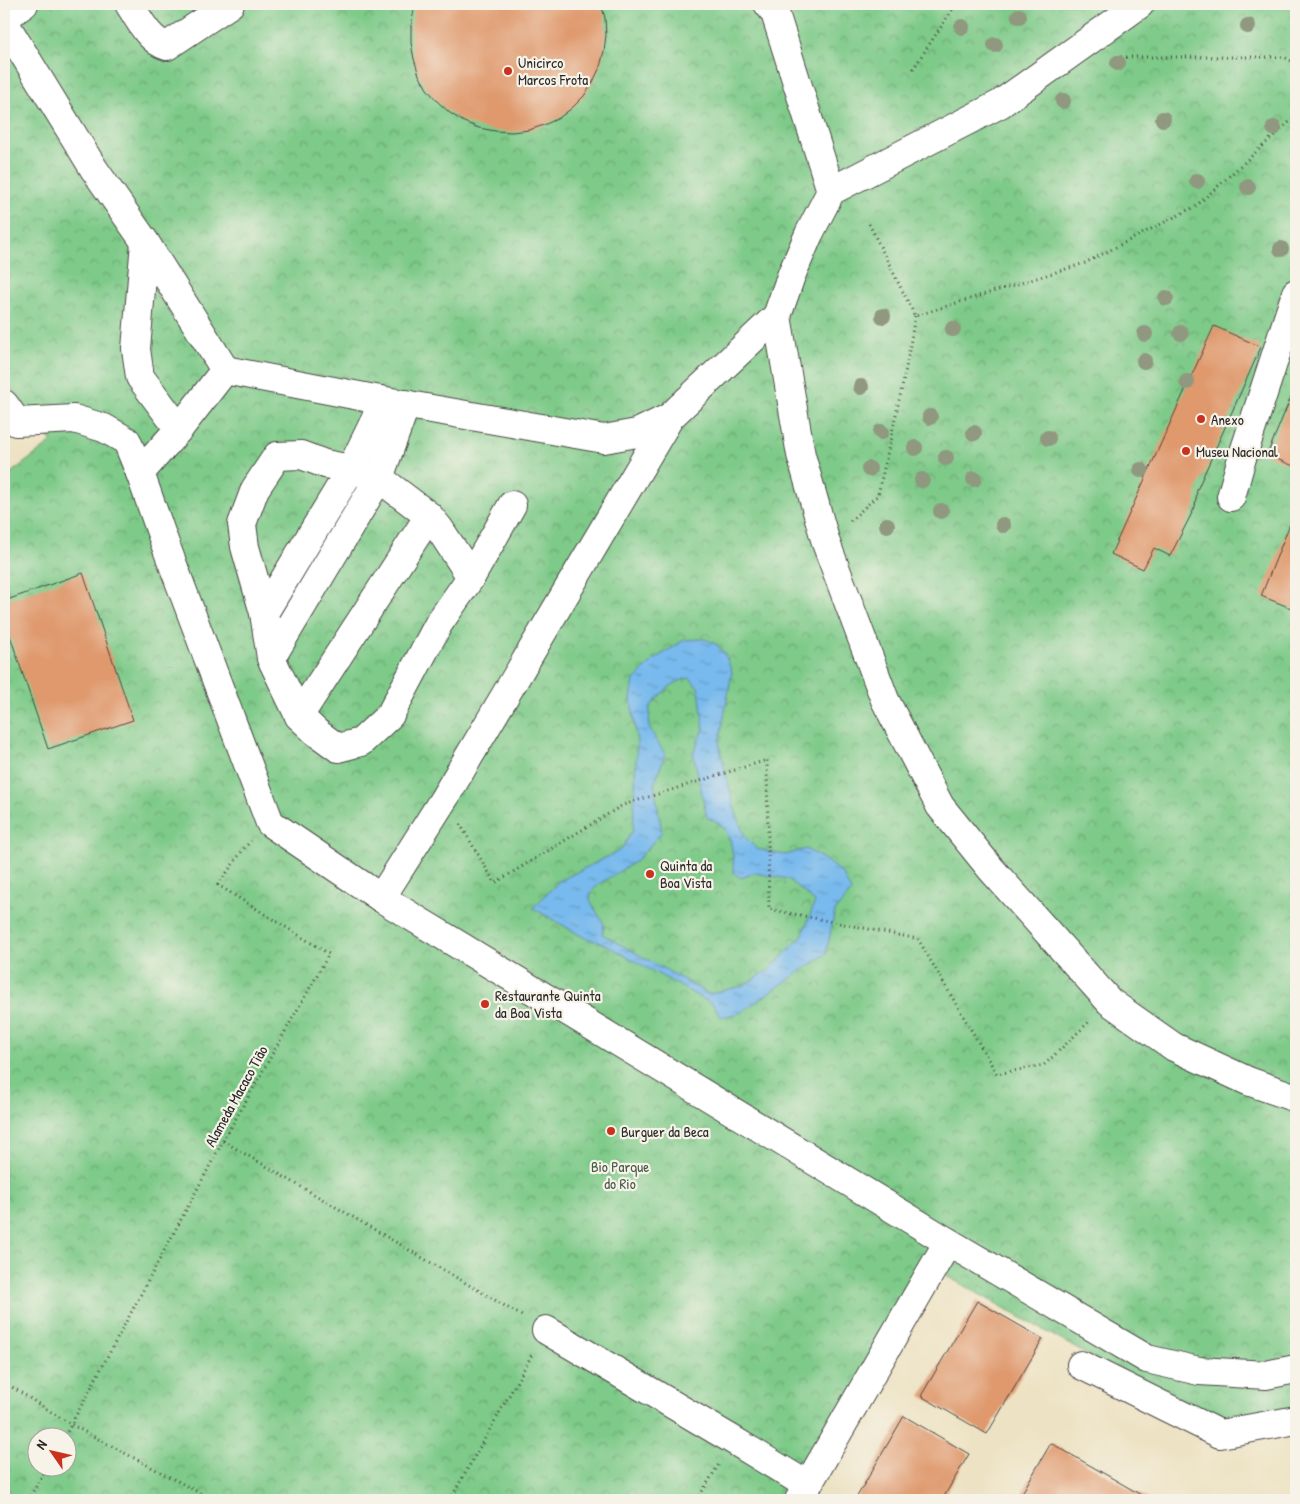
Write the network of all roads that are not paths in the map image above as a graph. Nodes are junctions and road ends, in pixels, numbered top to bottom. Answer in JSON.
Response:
{"nodes":[{"id":1,"x":24,"y":4,"type":"edge"},
{"id":2,"x":130,"y":4,"type":"edge"},
{"id":3,"x":230,"y":4,"type":"edge"},
{"id":4,"x":768,"y":4,"type":"edge"},
{"id":5,"x":1140,"y":4,"type":"edge"},
{"id":6,"x":197,"y":13,"type":"edge"},
{"id":7,"x":4,"y":18,"type":"edge"},
{"id":8,"x":4,"y":22,"type":"edge"},
{"id":9,"x":831,"y":191,"type":"junction"},
{"id":10,"x":145,"y":242,"type":"junction"},
{"id":11,"x":1296,"y":293,"type":"edge"},
{"id":12,"x":777,"y":316,"type":"junction"},
{"id":13,"x":225,"y":370,"type":"junction"},
{"id":14,"x":393,"y":402,"type":"junction"},
{"id":15,"x":670,"y":417,"type":"junction"},
{"id":16,"x":8,"y":420,"type":"edge"},
{"id":17,"x":179,"y":429,"type":"junction"},
{"id":18,"x":351,"y":469,"type":"junction"},
{"id":19,"x":140,"y":473,"type":"junction"},
{"id":20,"x":379,"y":478,"type":"junction"},
{"id":21,"x":1231,"y":497,"type":"dead end"},
{"id":22,"x":512,"y":505,"type":"dead end"},
{"id":23,"x":429,"y":516,"type":"junction"},
{"id":24,"x":471,"y":577,"type":"junction"},
{"id":25,"x":264,"y":612,"type":"junction"},
{"id":26,"x":271,"y":658,"type":"junction"},
{"id":27,"x":300,"y":716,"type":"junction"},
{"id":28,"x":381,"y":898,"type":"junction"},
{"id":29,"x":1296,"y":1098,"type":"edge"},
{"id":30,"x":948,"y":1242,"type":"junction"},
{"id":31,"x":546,"y":1330,"type":"road end"},
{"id":32,"x":1081,"y":1365,"type":"dead end"},
{"id":33,"x":1296,"y":1369,"type":"edge"},
{"id":34,"x":1296,"y":1420,"type":"edge"},
{"id":35,"x":803,"y":1493,"type":"edge"}],
"edges":[{"from":1,"to":7,"type":"street"},
{"from":2,"to":6,"type":"street"},
{"from":3,"to":6,"type":"street"},
{"from":4,"to":9,"type":"street"},
{"from":5,"to":9,"type":"street"},
{"from":8,"to":10,"type":"street"},
{"from":9,"to":12,"type":"street"},
{"from":10,"to":13,"type":"street"},
{"from":10,"to":17,"type":"street"},
{"from":11,"to":21,"type":"street"},
{"from":12,"to":15,"type":"street"},
{"from":12,"to":29,"type":"street"},
{"from":13,"to":14,"type":"street"},
{"from":13,"to":17,"type":"street"},
{"from":14,"to":15,"type":"street"},
{"from":14,"to":18,"type":"street"},
{"from":14,"to":20,"type":"street"},
{"from":15,"to":28,"type":"street"},
{"from":16,"to":19,"type":"street"},
{"from":17,"to":19,"type":"street"},
{"from":18,"to":20,"type":"street"},
{"from":18,"to":25,"type":"street"},
{"from":18,"to":25,"type":"street"},
{"from":19,"to":28,"type":"street"},
{"from":20,"to":23,"type":"street"},
{"from":20,"to":26,"type":"street"},
{"from":22,"to":24,"type":"street"},
{"from":23,"to":24,"type":"street"},
{"from":23,"to":27,"type":"street"},
{"from":24,"to":27,"type":"street"},
{"from":25,"to":26,"type":"street"},
{"from":26,"to":27,"type":"street"},
{"from":28,"to":30,"type":"street"},
{"from":30,"to":33,"type":"street"},
{"from":30,"to":35,"type":"street"},
{"from":31,"to":35,"type":"street"},
{"from":32,"to":34,"type":"street"}]}
